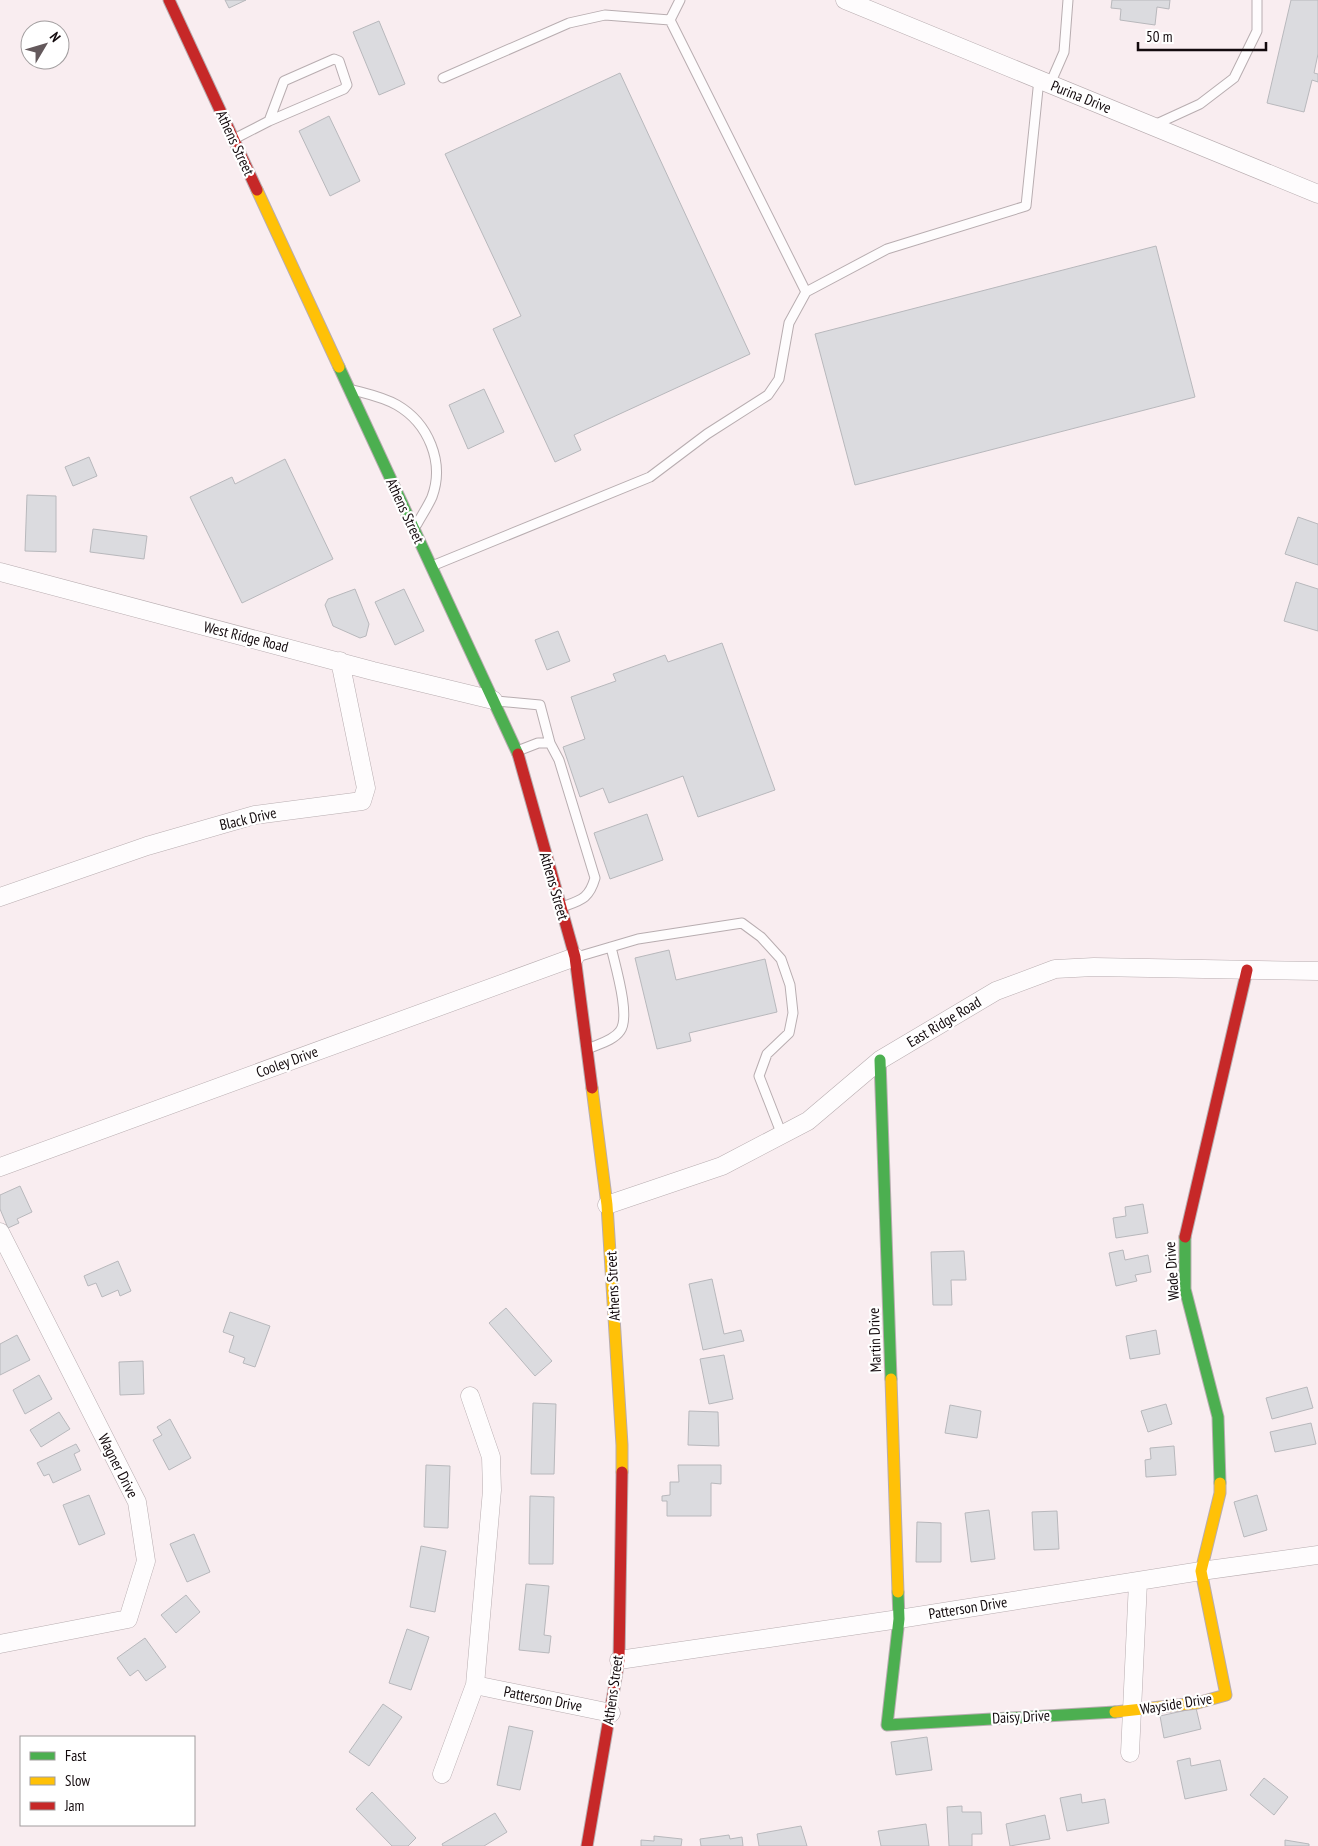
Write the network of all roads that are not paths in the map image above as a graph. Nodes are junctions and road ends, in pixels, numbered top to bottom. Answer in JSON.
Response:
{"nodes":[{"id":1,"x":169,"y":0,"type":"edge"},
{"id":2,"x":680,"y":0,"type":"edge"},
{"id":3,"x":845,"y":0,"type":"edge"},
{"id":4,"x":1068,"y":0,"type":"edge"},
{"id":5,"x":1257,"y":0,"type":"edge"},
{"id":6,"x":670,"y":20,"type":"junction"},
{"id":7,"x":443,"y":78,"type":"dead end"},
{"id":8,"x":1044,"y":82,"type":"junction"},
{"id":9,"x":268,"y":121,"type":"junction"},
{"id":10,"x":1152,"y":126,"type":"junction"},
{"id":11,"x":234,"y":139,"type":"junction"},
{"id":12,"x":1318,"y":194,"type":"edge"},
{"id":13,"x":806,"y":292,"type":"junction"},
{"id":14,"x":348,"y":388,"type":"junction"},
{"id":15,"x":414,"y":529,"type":"junction"},
{"id":16,"x":432,"y":566,"type":"junction"},
{"id":17,"x":0,"y":572,"type":"edge"},
{"id":18,"x":340,"y":661,"type":"junction"},
{"id":19,"x":493,"y":700,"type":"junction"},
{"id":20,"x":550,"y":743,"type":"junction"},
{"id":21,"x":517,"y":751,"type":"junction"},
{"id":22,"x":0,"y":897,"type":"edge"},
{"id":23,"x":560,"y":907,"type":"junction"},
{"id":24,"x":611,"y":947,"type":"junction"},
{"id":25,"x":575,"y":957,"type":"junction"},
{"id":26,"x":1247,"y":970,"type":"junction"},
{"id":27,"x":1318,"y":971,"type":"edge"},
{"id":28,"x":587,"y":1050,"type":"junction"},
{"id":29,"x":880,"y":1060,"type":"junction"},
{"id":30,"x":782,"y":1135,"type":"junction"},
{"id":31,"x":0,"y":1167,"type":"edge"},
{"id":32,"x":607,"y":1205,"type":"junction"},
{"id":33,"x":0,"y":1232,"type":"edge"},
{"id":34,"x":470,"y":1396,"type":"dead end"},
{"id":35,"x":1318,"y":1555,"type":"edge"},
{"id":36,"x":1201,"y":1571,"type":"junction"},
{"id":37,"x":1138,"y":1582,"type":"junction"},
{"id":38,"x":899,"y":1619,"type":"junction"},
{"id":39,"x":0,"y":1644,"type":"edge"},
{"id":40,"x":619,"y":1660,"type":"junction"},
{"id":41,"x":475,"y":1685,"type":"junction"},
{"id":42,"x":1131,"y":1711,"type":"junction"},
{"id":43,"x":611,"y":1713,"type":"junction"},
{"id":44,"x":1130,"y":1753,"type":"dead end"},
{"id":45,"x":442,"y":1774,"type":"dead end"},
{"id":46,"x":587,"y":1846,"type":"edge"}],
"edges":[{"from":1,"to":11,"type":"street","name":"Athens Street"},
{"from":2,"to":6,"type":"lane"},
{"from":3,"to":8,"type":"street","name":"Purina Drive"},
{"from":4,"to":8,"type":"lane"},
{"from":5,"to":10,"type":"lane"},
{"from":6,"to":7,"type":"lane"},
{"from":6,"to":13,"type":"lane"},
{"from":8,"to":10,"type":"street","name":"Purina Drive"},
{"from":8,"to":13,"type":"lane"},
{"from":9,"to":9,"type":"lane"},
{"from":9,"to":11,"type":"lane"},
{"from":10,"to":12,"type":"street","name":"Purina Drive"},
{"from":11,"to":14,"type":"street","name":"Athens Street"},
{"from":13,"to":16,"type":"lane"},
{"from":14,"to":15,"type":"street","name":"Athens Street"},
{"from":14,"to":15,"type":"lane"},
{"from":15,"to":16,"type":"street","name":"Athens Street"},
{"from":16,"to":19,"type":"street","name":"Athens Street"},
{"from":17,"to":18,"type":"street","name":"West Ridge Road"},
{"from":18,"to":19,"type":"street","name":"West Ridge Road"},
{"from":18,"to":22,"type":"street","name":"Black Drive"},
{"from":19,"to":20,"type":"lane"},
{"from":19,"to":21,"type":"street","name":"Athens Street"},
{"from":20,"to":21,"type":"lane"},
{"from":20,"to":23,"type":"lane"},
{"from":21,"to":23,"type":"street","name":"Athens Street"},
{"from":23,"to":25,"type":"street","name":"Athens Street"},
{"from":24,"to":25,"type":"lane"},
{"from":24,"to":28,"type":"lane"},
{"from":24,"to":30,"type":"lane"},
{"from":25,"to":28,"type":"street","name":"Athens Street"},
{"from":25,"to":31,"type":"street","name":"Cooley Drive"},
{"from":26,"to":27,"type":"street","name":"East Ridge Road"},
{"from":26,"to":29,"type":"street","name":"East Ridge Road"},
{"from":26,"to":36,"type":"street","name":"Wade Drive"},
{"from":28,"to":32,"type":"street","name":"Athens Street"},
{"from":29,"to":30,"type":"street","name":"East Ridge Road"},
{"from":29,"to":38,"type":"street","name":"Martin Drive"},
{"from":30,"to":32,"type":"street","name":"East Ridge Road"},
{"from":32,"to":40,"type":"street","name":"Athens Street"},
{"from":33,"to":39,"type":"street","name":"Wagner Drive"},
{"from":34,"to":41,"type":"street"},
{"from":35,"to":36,"type":"street","name":"Patterson Drive"},
{"from":36,"to":37,"type":"street","name":"Patterson Drive"},
{"from":36,"to":42,"type":"street","name":"Wayside Drive"},
{"from":37,"to":38,"type":"street","name":"Patterson Drive"},
{"from":37,"to":42,"type":"street"},
{"from":38,"to":40,"type":"street","name":"Patterson Drive"},
{"from":38,"to":42,"type":"street","name":"Daisy Drive"},
{"from":40,"to":43,"type":"street","name":"Athens Street"},
{"from":41,"to":43,"type":"street","name":"Patterson Drive"},
{"from":41,"to":45,"type":"street"},
{"from":42,"to":44,"type":"street","name":"Wayside Drive"},
{"from":43,"to":46,"type":"street","name":"Athens Street"}]}
